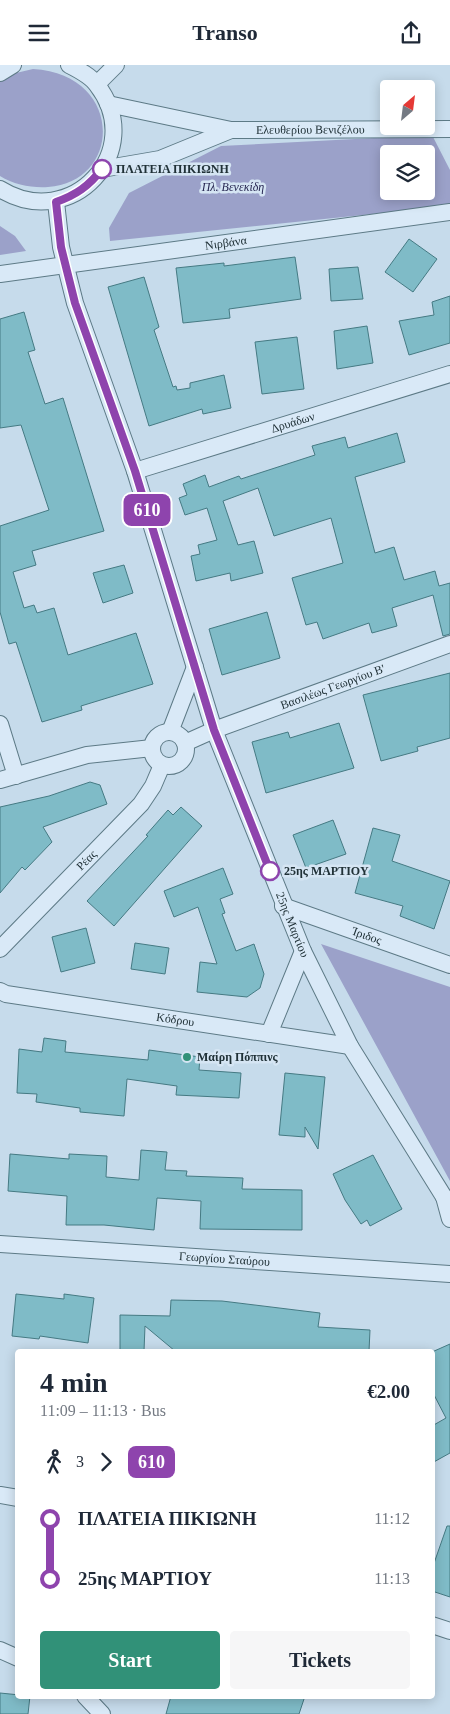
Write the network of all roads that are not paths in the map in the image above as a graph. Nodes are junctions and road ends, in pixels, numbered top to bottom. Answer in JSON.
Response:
{"nodes":[{"id":1,"x":13,"y":65,"type":"edge"},
{"id":2,"x":69,"y":65,"type":"edge"},
{"id":3,"x":116,"y":65,"type":"edge"},
{"id":4,"x":0,"y":73,"type":"edge"},
{"id":5,"x":97,"y":84,"type":"junction"},
{"id":6,"x":108,"y":104,"type":"junction"},
{"id":7,"x":232,"y":130,"type":"junction"},
{"id":8,"x":449,"y":131,"type":"edge"},
{"id":9,"x":102,"y":169,"type":"junction"},
{"id":10,"x":0,"y":189,"type":"edge"},
{"id":11,"x":56,"y":202,"type":"junction"},
{"id":12,"x":450,"y":212,"type":"edge"},
{"id":13,"x":65,"y":265,"type":"junction"},
{"id":14,"x":0,"y":274,"type":"edge"},
{"id":15,"x":450,"y":374,"type":"edge"},
{"id":16,"x":135,"y":471,"type":"junction"},
{"id":17,"x":450,"y":644,"type":"edge"},
{"id":18,"x":195,"y":667,"type":"junction"},
{"id":19,"x":0,"y":724,"type":"edge"},
{"id":20,"x":214,"y":730,"type":"junction"},
{"id":21,"x":170,"y":732,"type":"junction"},
{"id":22,"x":185,"y":743,"type":"junction"},
{"id":23,"x":152,"y":748,"type":"junction"},
{"id":24,"x":162,"y":765,"type":"junction"},
{"id":25,"x":16,"y":776,"type":"junction"},
{"id":26,"x":0,"y":780,"type":"edge"},
{"id":27,"x":284,"y":906,"type":"junction"},
{"id":28,"x":0,"y":949,"type":"edge"},
{"id":29,"x":303,"y":951,"type":"junction"},
{"id":30,"x":450,"y":965,"type":"edge"},
{"id":31,"x":0,"y":991,"type":"edge"},
{"id":32,"x":269,"y":1034,"type":"junction"},
{"id":33,"x":350,"y":1046,"type":"junction"},
{"id":34,"x":447,"y":1200,"type":"edge"},
{"id":35,"x":450,"y":1219,"type":"edge"},
{"id":36,"x":0,"y":1244,"type":"edge"},
{"id":37,"x":450,"y":1274,"type":"edge"},
{"id":38,"x":0,"y":1495,"type":"edge"},
{"id":39,"x":15,"y":1498,"type":"edge"},
{"id":40,"x":435,"y":1626,"type":"edge"},
{"id":41,"x":450,"y":1631,"type":"edge"},
{"id":42,"x":0,"y":1650,"type":"edge"},
{"id":43,"x":15,"y":1657,"type":"edge"},
{"id":44,"x":88,"y":1699,"type":"edge"},
{"id":45,"x":102,"y":1714,"type":"edge"}],
"edges":[{"from":1,"to":4,"type":"street"},
{"from":2,"to":5,"type":"street"},
{"from":3,"to":5,"type":"street"},
{"from":5,"to":6,"type":"street"},
{"from":6,"to":7,"type":"street","name":"Ελευθερίου Βενιζέλου"},
{"from":6,"to":9,"type":"street"},
{"from":7,"to":8,"type":"street","name":"Ελευθερίου Βενιζέλου"},
{"from":7,"to":9,"type":"street","name":"Ελευθερίου Βενιζέλου"},
{"from":9,"to":11,"type":"street"},
{"from":10,"to":11,"type":"street"},
{"from":11,"to":13,"type":"street","name":"25ης Μαρτίου"},
{"from":12,"to":13,"type":"street","name":"Νιρβάνα"},
{"from":13,"to":14,"type":"street","name":"Νιρβάνα"},
{"from":13,"to":16,"type":"street","name":"25ης Μαρτίου"},
{"from":15,"to":16,"type":"street","name":"Δρυάδων"},
{"from":16,"to":18,"type":"street","name":"25ης Μαρτίου"},
{"from":17,"to":20,"type":"street","name":"Βασιλέως Γεωργίου Β'"},
{"from":18,"to":20,"type":"street","name":"25ης Μαρτίου"},
{"from":18,"to":21,"type":"street"},
{"from":19,"to":25,"type":"street"},
{"from":20,"to":22,"type":"street","name":"Βασιλέως Γεωργίου Β'"},
{"from":20,"to":27,"type":"street","name":"25ης Μαρτίου"},
{"from":21,"to":22,"type":"street"},
{"from":21,"to":23,"type":"street"},
{"from":22,"to":24,"type":"street"},
{"from":23,"to":24,"type":"street"},
{"from":23,"to":25,"type":"street"},
{"from":24,"to":28,"type":"street","name":"Ρέας"},
{"from":25,"to":26,"type":"street"},
{"from":27,"to":29,"type":"street","name":"25ης Μαρτίου"},
{"from":27,"to":30,"type":"street","name":"Ίριδος"},
{"from":29,"to":32,"type":"street"},
{"from":29,"to":33,"type":"street","name":"25ης Μαρτίου"},
{"from":31,"to":32,"type":"street","name":"Κόδρου"},
{"from":32,"to":33,"type":"street","name":"Κόδρου"},
{"from":33,"to":34,"type":"street","name":"25ης Μαρτίου"},
{"from":34,"to":35,"type":"street","name":"25ης Μαρτίου"},
{"from":36,"to":37,"type":"street","name":"Γεωργίου Σταύρου"},
{"from":38,"to":39,"type":"street"},
{"from":40,"to":41,"type":"street"},
{"from":42,"to":43,"type":"street"},
{"from":44,"to":45,"type":"street"}]}
